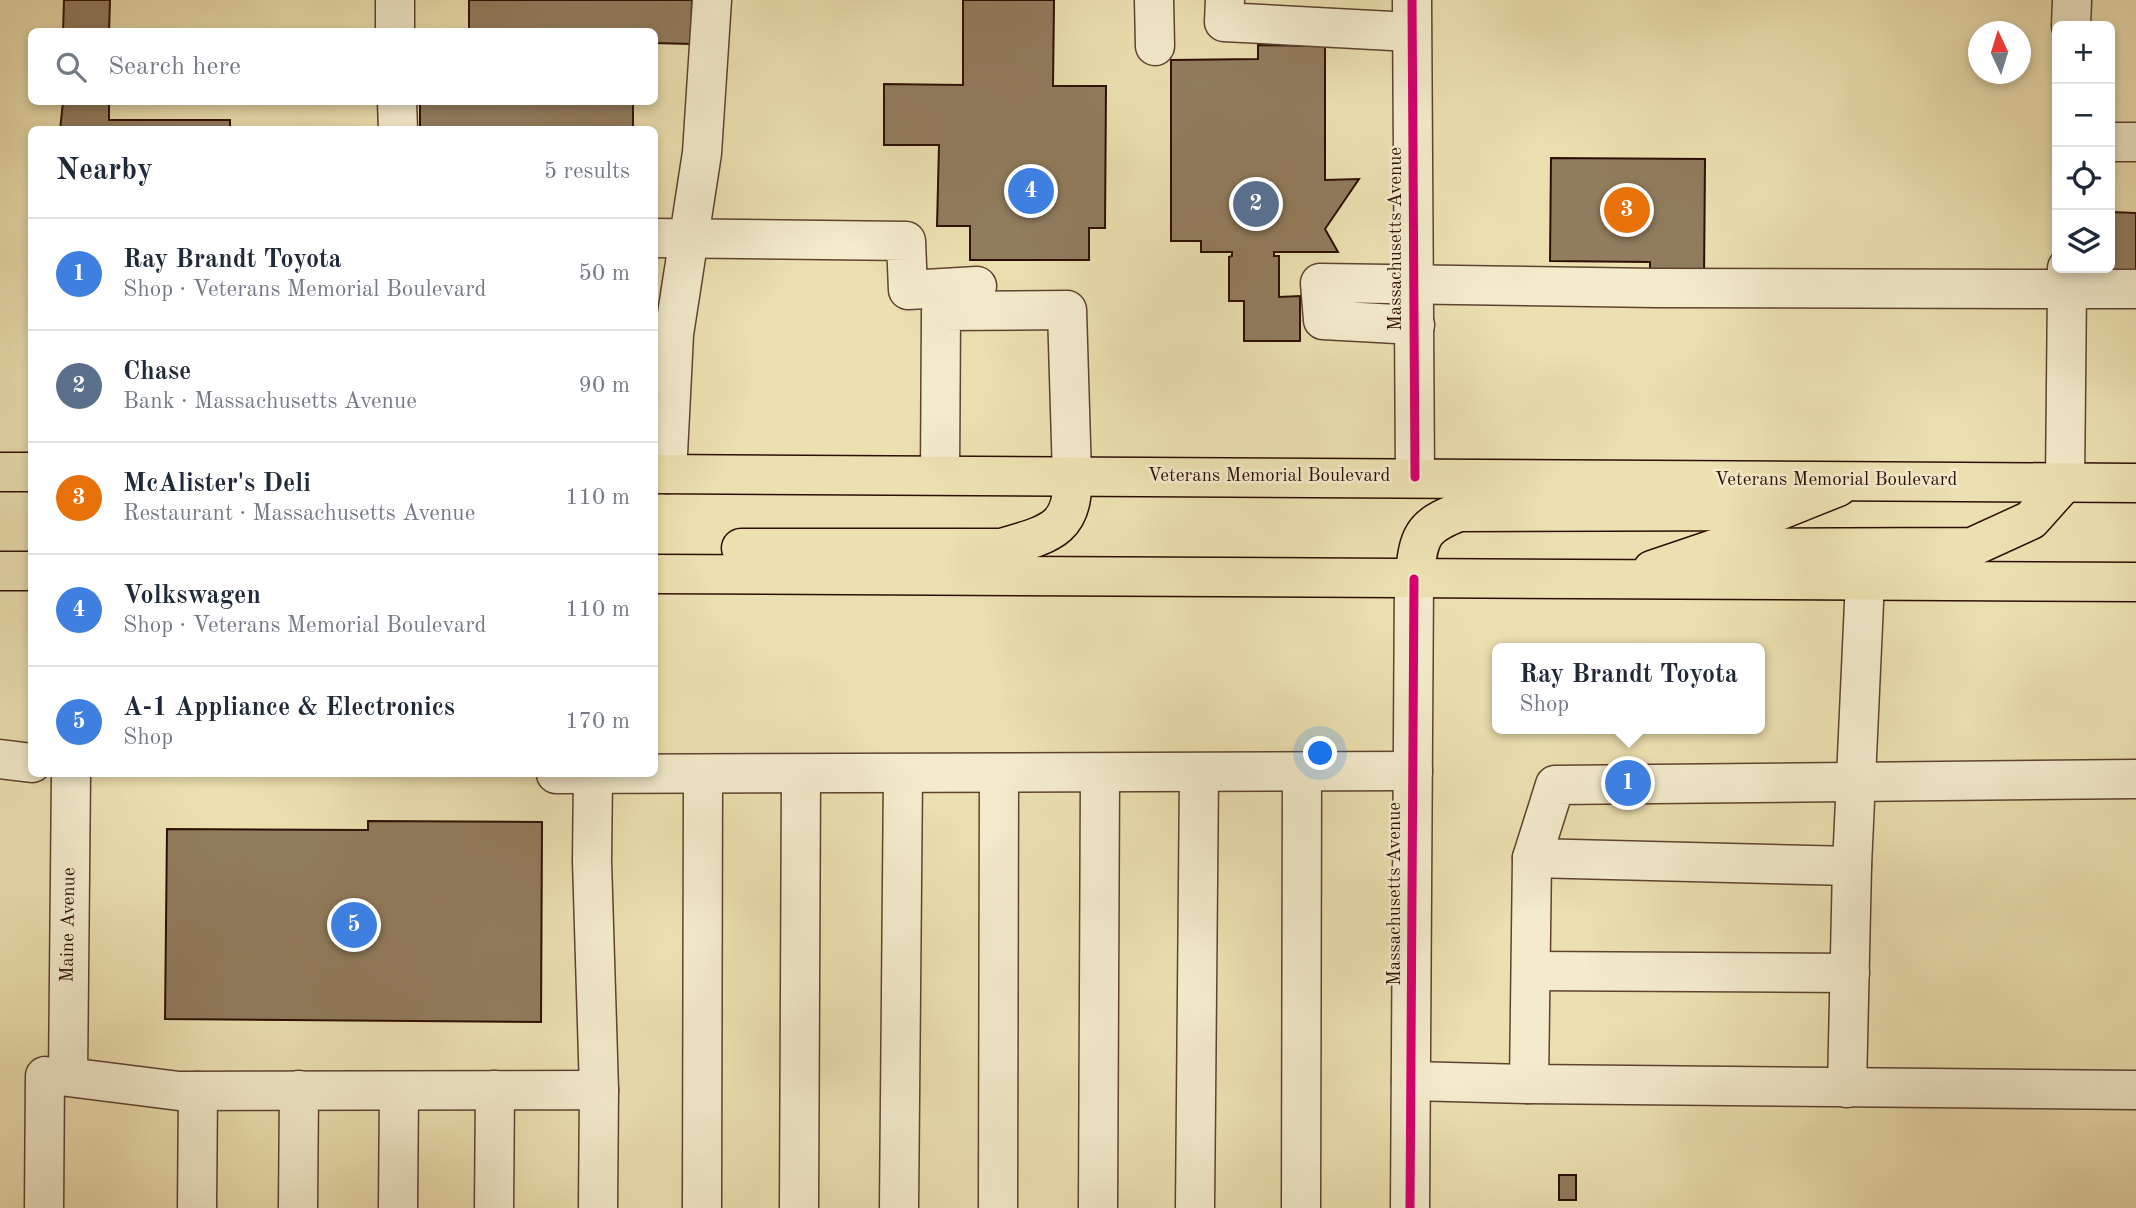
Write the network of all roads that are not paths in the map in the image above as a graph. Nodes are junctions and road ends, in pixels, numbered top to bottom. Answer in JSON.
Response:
{"nodes":[{"id":1,"x":395,"y":0,"type":"edge"},
{"id":2,"x":712,"y":0,"type":"edge"},
{"id":3,"x":1154,"y":0,"type":"edge"},
{"id":4,"x":1225,"y":0,"type":"edge"},
{"id":5,"x":2071,"y":0,"type":"edge"},
{"id":6,"x":1339,"y":14,"type":"edge"},
{"id":7,"x":1411,"y":16,"type":"edge"},
{"id":8,"x":2071,"y":21,"type":"edge"},
{"id":9,"x":395,"y":28,"type":"edge"},
{"id":10,"x":1155,"y":46,"type":"dead end"},
{"id":11,"x":397,"y":105,"type":"edge"},
{"id":12,"x":398,"y":126,"type":"edge"},
{"id":13,"x":2115,"y":142,"type":"edge"},
{"id":14,"x":2136,"y":142,"type":"edge"},
{"id":15,"x":673,"y":237,"type":"edge"},
{"id":16,"x":2067,"y":278,"type":"edge"},
{"id":17,"x":1415,"y":285,"type":"junction"},
{"id":18,"x":2136,"y":289,"type":"edge"},
{"id":19,"x":984,"y":311,"type":"junction"},
{"id":20,"x":1415,"y":326,"type":"junction"},
{"id":21,"x":0,"y":472,"type":"edge"},
{"id":22,"x":28,"y":472,"type":"edge"},
{"id":23,"x":661,"y":474,"type":"edge"},
{"id":24,"x":940,"y":475,"type":"junction"},
{"id":25,"x":1072,"y":476,"type":"junction"},
{"id":26,"x":1415,"y":477,"type":"junction"},
{"id":27,"x":1856,"y":480,"type":"junction"},
{"id":28,"x":2065,"y":482,"type":"junction"},
{"id":29,"x":2136,"y":483,"type":"edge"},
{"id":30,"x":658,"y":549,"type":"edge"},
{"id":31,"x":0,"y":570,"type":"edge"},
{"id":32,"x":28,"y":571,"type":"edge"},
{"id":33,"x":658,"y":574,"type":"edge"},
{"id":34,"x":1414,"y":579,"type":"junction"},
{"id":35,"x":1623,"y":580,"type":"junction"},
{"id":36,"x":1865,"y":581,"type":"junction"},
{"id":37,"x":2136,"y":582,"type":"edge"},
{"id":38,"x":0,"y":759,"type":"edge"},
{"id":39,"x":28,"y":762,"type":"edge"},
{"id":40,"x":1413,"y":771,"type":"junction"},
{"id":41,"x":1302,"y":773,"type":"junction"},
{"id":42,"x":658,"y":774,"type":"edge"},
{"id":43,"x":703,"y":774,"type":"junction"},
{"id":44,"x":801,"y":774,"type":"junction"},
{"id":45,"x":903,"y":774,"type":"junction"},
{"id":46,"x":999,"y":774,"type":"junction"},
{"id":47,"x":1100,"y":774,"type":"junction"},
{"id":48,"x":1199,"y":774,"type":"junction"},
{"id":49,"x":71,"y":777,"type":"edge"},
{"id":50,"x":593,"y":777,"type":"edge"},
{"id":51,"x":2136,"y":779,"type":"edge"},
{"id":52,"x":1855,"y":780,"type":"junction"},
{"id":53,"x":1532,"y":858,"type":"junction"},
{"id":54,"x":1852,"y":866,"type":"junction"},
{"id":55,"x":1531,"y":971,"type":"junction"},
{"id":56,"x":1850,"y":973,"type":"junction"},
{"id":57,"x":56,"y":1077,"type":"junction"},
{"id":58,"x":1411,"y":1081,"type":"junction"},
{"id":59,"x":1529,"y":1084,"type":"junction"},
{"id":60,"x":1847,"y":1088,"type":"junction"},
{"id":61,"x":299,"y":1090,"type":"junction"},
{"id":62,"x":495,"y":1090,"type":"junction"},
{"id":63,"x":599,"y":1090,"type":"junction"},
{"id":64,"x":2136,"y":1090,"type":"edge"},
{"id":65,"x":198,"y":1091,"type":"junction"},
{"id":66,"x":399,"y":1091,"type":"junction"},
{"id":67,"x":44,"y":1208,"type":"edge"},
{"id":68,"x":197,"y":1208,"type":"edge"},
{"id":69,"x":298,"y":1208,"type":"edge"},
{"id":70,"x":398,"y":1208,"type":"edge"},
{"id":71,"x":494,"y":1208,"type":"edge"},
{"id":72,"x":598,"y":1208,"type":"edge"},
{"id":73,"x":702,"y":1208,"type":"edge"},
{"id":74,"x":799,"y":1208,"type":"edge"},
{"id":75,"x":900,"y":1208,"type":"edge"},
{"id":76,"x":998,"y":1208,"type":"edge"},
{"id":77,"x":1098,"y":1208,"type":"edge"},
{"id":78,"x":1195,"y":1208,"type":"edge"},
{"id":79,"x":1301,"y":1208,"type":"edge"},
{"id":80,"x":1410,"y":1208,"type":"edge"}],
"edges":[{"from":1,"to":9,"type":"street"},
{"from":2,"to":15,"type":"street"},
{"from":3,"to":10,"type":"street"},
{"from":4,"to":6,"type":"street"},
{"from":5,"to":8,"type":"street"},
{"from":6,"to":7,"type":"street"},
{"from":7,"to":17,"type":"street","name":"Massachusetts Avenue"},
{"from":11,"to":12,"type":"street"},
{"from":13,"to":14,"type":"street"},
{"from":15,"to":19,"type":"street"},
{"from":15,"to":23,"type":"street"},
{"from":16,"to":17,"type":"street"},
{"from":16,"to":18,"type":"street"},
{"from":16,"to":28,"type":"street"},
{"from":17,"to":20,"type":"street","name":"Massachusetts Avenue"},
{"from":17,"to":20,"type":"street"},
{"from":19,"to":24,"type":"street"},
{"from":19,"to":25,"type":"street"},
{"from":20,"to":26,"type":"street","name":"Massachusetts Avenue"},
{"from":21,"to":22,"type":"main road"},
{"from":23,"to":24,"type":"main road","name":"Veterans Memorial Boulevard"},
{"from":24,"to":25,"type":"main road","name":"Veterans Memorial Boulevard"},
{"from":25,"to":26,"type":"main road","name":"Veterans Memorial Boulevard"},
{"from":25,"to":30,"type":"main road"},
{"from":26,"to":27,"type":"main road","name":"Veterans Memorial Boulevard"},
{"from":27,"to":28,"type":"main road","name":"Veterans Memorial Boulevard"},
{"from":27,"to":34,"type":"main road"},
{"from":28,"to":29,"type":"main road","name":"Veterans Memorial Boulevard"},
{"from":28,"to":35,"type":"main road"},
{"from":31,"to":32,"type":"main road"},
{"from":33,"to":34,"type":"main road"},
{"from":34,"to":35,"type":"main road"},
{"from":34,"to":40,"type":"street","name":"Massachusetts Avenue"},
{"from":35,"to":36,"type":"main road"},
{"from":36,"to":37,"type":"main road"},
{"from":36,"to":52,"type":"street"},
{"from":38,"to":39,"type":"street"},
{"from":40,"to":41,"type":"street"},
{"from":40,"to":58,"type":"street","name":"Massachusetts Avenue"},
{"from":41,"to":48,"type":"street"},
{"from":41,"to":79,"type":"street"},
{"from":42,"to":43,"type":"street"},
{"from":43,"to":44,"type":"street"},
{"from":43,"to":73,"type":"street"},
{"from":44,"to":45,"type":"street"},
{"from":44,"to":74,"type":"street"},
{"from":45,"to":46,"type":"street"},
{"from":45,"to":75,"type":"street"},
{"from":46,"to":47,"type":"street"},
{"from":46,"to":76,"type":"street"},
{"from":47,"to":48,"type":"street"},
{"from":47,"to":77,"type":"street"},
{"from":48,"to":78,"type":"street"},
{"from":49,"to":57,"type":"street","name":"Maine Avenue"},
{"from":50,"to":63,"type":"street"},
{"from":51,"to":52,"type":"street"},
{"from":52,"to":53,"type":"street"},
{"from":52,"to":54,"type":"street"},
{"from":53,"to":54,"type":"street"},
{"from":53,"to":55,"type":"street"},
{"from":54,"to":56,"type":"street"},
{"from":55,"to":56,"type":"street"},
{"from":55,"to":59,"type":"street"},
{"from":56,"to":60,"type":"street"},
{"from":57,"to":65,"type":"street"},
{"from":57,"to":67,"type":"street","name":"Maine Avenue"},
{"from":58,"to":59,"type":"street"},
{"from":58,"to":80,"type":"street","name":"Massachusetts Avenue"},
{"from":59,"to":60,"type":"street"},
{"from":60,"to":64,"type":"street"},
{"from":61,"to":65,"type":"street"},
{"from":61,"to":66,"type":"street"},
{"from":61,"to":69,"type":"street"},
{"from":62,"to":63,"type":"street"},
{"from":62,"to":66,"type":"street"},
{"from":62,"to":71,"type":"street"},
{"from":63,"to":72,"type":"street"},
{"from":65,"to":68,"type":"street"},
{"from":66,"to":70,"type":"street"}]}
